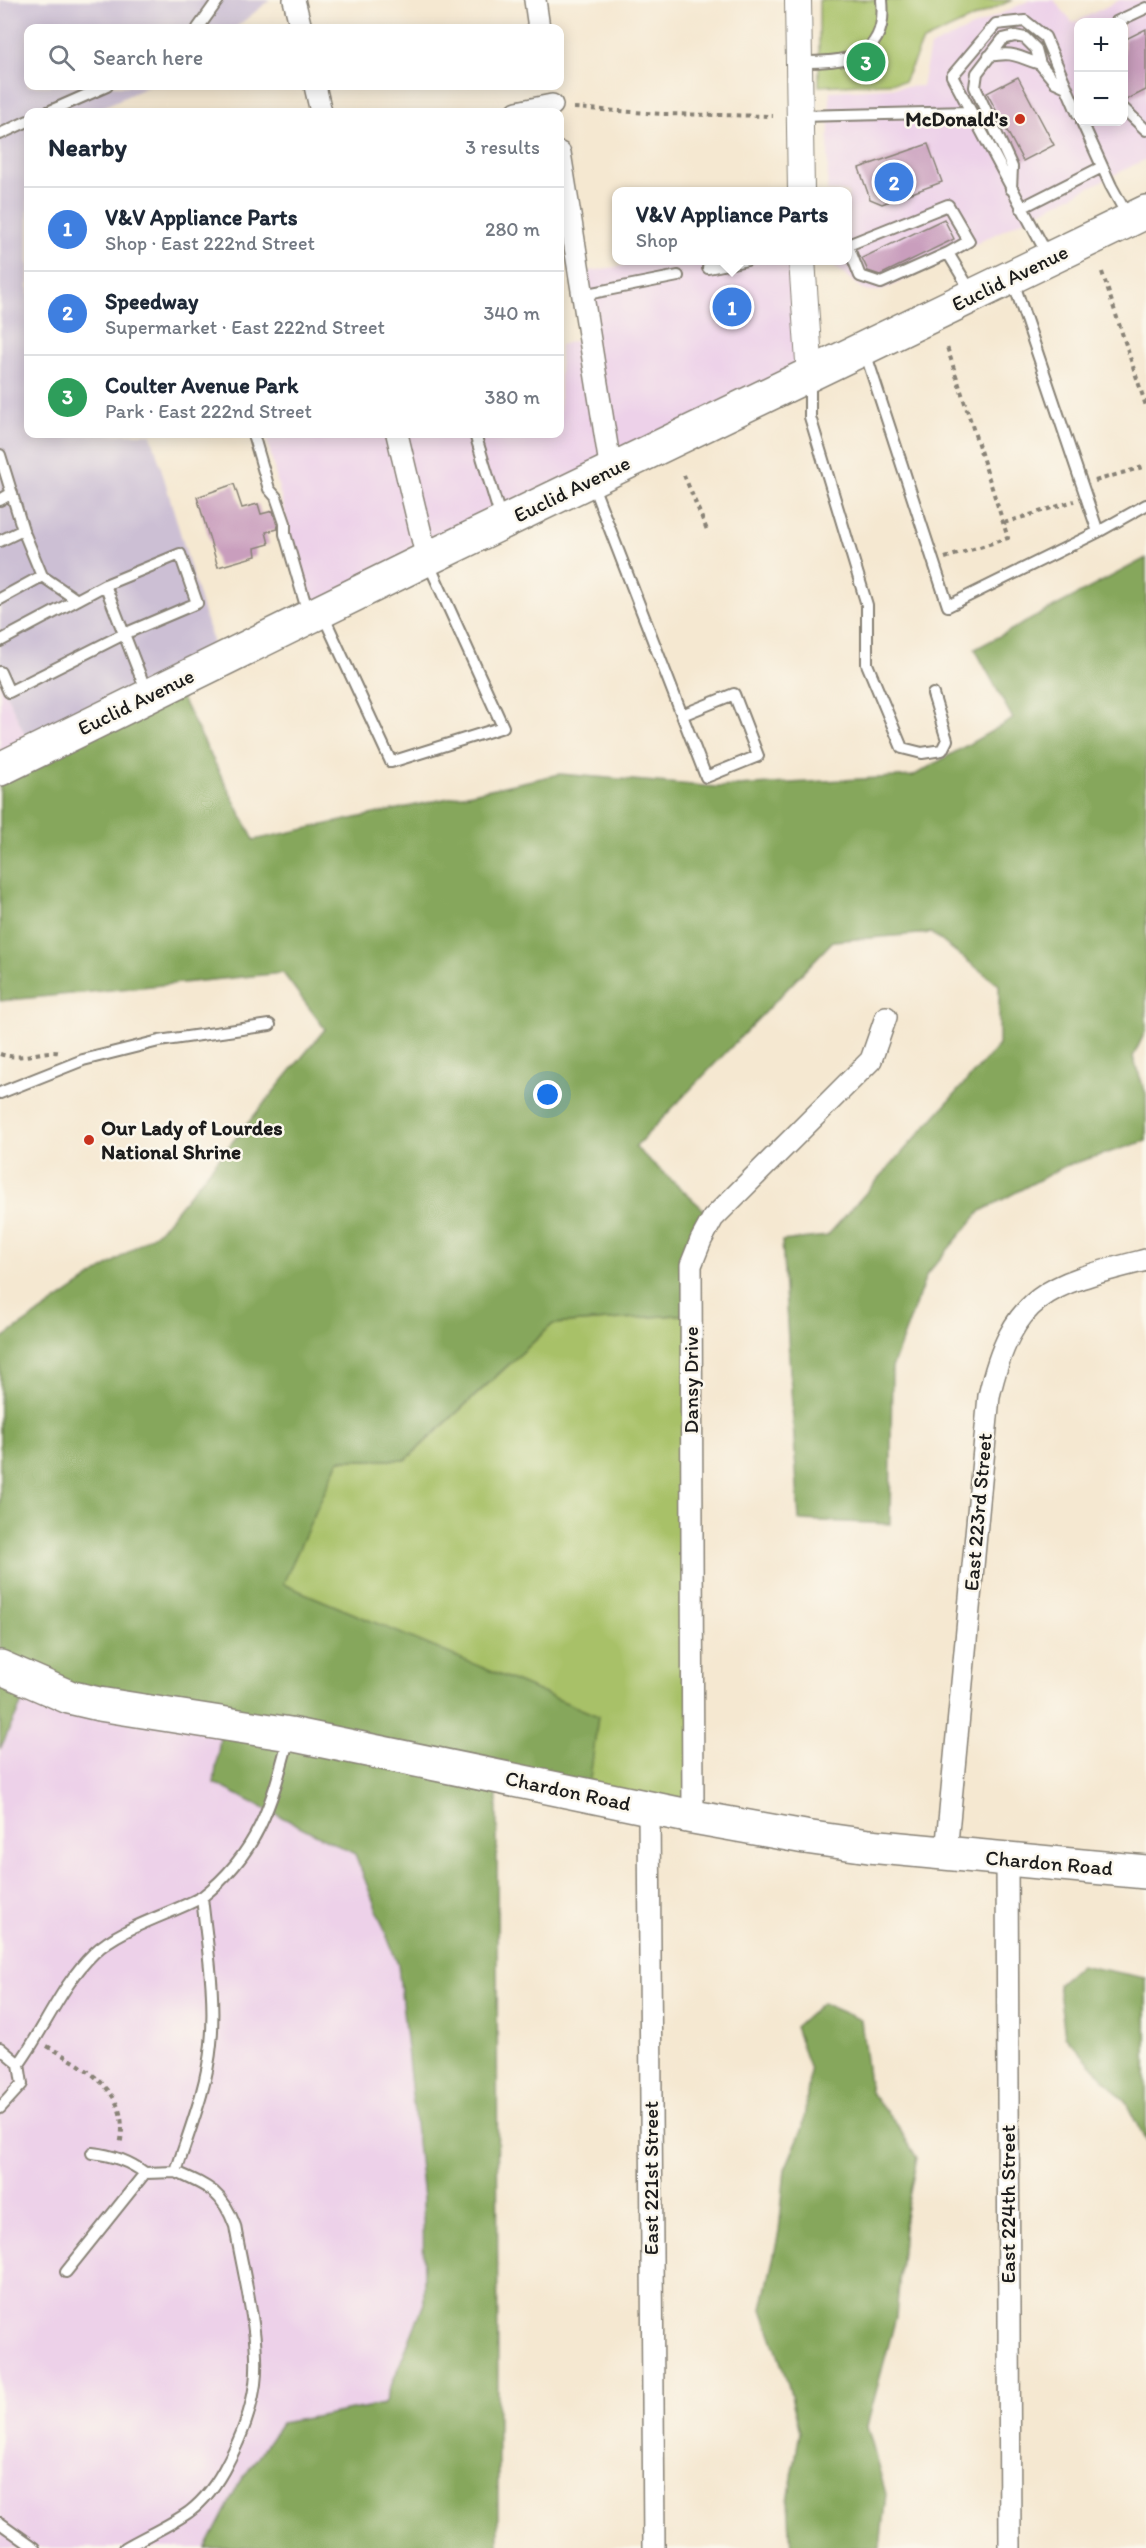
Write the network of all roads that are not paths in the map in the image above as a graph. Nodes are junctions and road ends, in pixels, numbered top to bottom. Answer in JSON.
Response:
{"nodes":[{"id":1,"x":218,"y":0,"type":"edge"},
{"id":2,"x":294,"y":0,"type":"edge"},
{"id":3,"x":535,"y":0,"type":"edge"},
{"id":4,"x":798,"y":0,"type":"edge"},
{"id":5,"x":882,"y":0,"type":"edge"},
{"id":6,"x":1146,"y":8,"type":"edge"},
{"id":7,"x":1125,"y":18,"type":"edge"},
{"id":8,"x":201,"y":24,"type":"edge"},
{"id":9,"x":300,"y":24,"type":"edge"},
{"id":10,"x":538,"y":24,"type":"edge"},
{"id":11,"x":989,"y":56,"type":"junction"},
{"id":12,"x":799,"y":62,"type":"junction"},
{"id":13,"x":1040,"y":64,"type":"junction"},
{"id":14,"x":1066,"y":87,"type":"junction"},
{"id":15,"x":98,"y":90,"type":"edge"},
{"id":16,"x":316,"y":90,"type":"edge"},
{"id":17,"x":551,"y":101,"type":"edge"},
{"id":18,"x":1074,"y":105,"type":"edge"},
{"id":19,"x":57,"y":108,"type":"edge"},
{"id":20,"x":320,"y":108,"type":"edge"},
{"id":21,"x":529,"y":108,"type":"edge"},
{"id":22,"x":970,"y":112,"type":"junction"},
{"id":23,"x":1128,"y":113,"type":"edge"},
{"id":24,"x":800,"y":116,"type":"junction"},
{"id":25,"x":24,"y":123,"type":"edge"},
{"id":26,"x":1084,"y":126,"type":"edge"},
{"id":27,"x":1144,"y":126,"type":"edge"},
{"id":28,"x":0,"y":134,"type":"edge"},
{"id":29,"x":1102,"y":167,"type":"junction"},
{"id":30,"x":564,"y":179,"type":"edge"},
{"id":31,"x":801,"y":187,"type":"edge"},
{"id":32,"x":1011,"y":190,"type":"junction"},
{"id":33,"x":1021,"y":208,"type":"junction"},
{"id":34,"x":1138,"y":216,"type":"edge"},
{"id":35,"x":852,"y":244,"type":"edge"},
{"id":36,"x":948,"y":253,"type":"junction"},
{"id":37,"x":852,"y":256,"type":"edge"},
{"id":38,"x":1049,"y":259,"type":"junction"},
{"id":39,"x":725,"y":265,"type":"edge"},
{"id":40,"x":802,"y":265,"type":"edge"},
{"id":41,"x":708,"y":268,"type":"dead end"},
{"id":42,"x":678,"y":276,"type":"dead end"},
{"id":43,"x":1012,"y":278,"type":"junction"},
{"id":44,"x":582,"y":295,"type":"junction"},
{"id":45,"x":974,"y":296,"type":"junction"},
{"id":46,"x":864,"y":349,"type":"junction"},
{"id":47,"x":810,"y":376,"type":"junction"},
{"id":48,"x":254,"y":438,"type":"edge"},
{"id":49,"x":398,"y":438,"type":"edge"},
{"id":50,"x":476,"y":438,"type":"edge"},
{"id":51,"x":0,"y":455,"type":"edge"},
{"id":52,"x":601,"y":475,"type":"junction"},
{"id":53,"x":12,"y":493,"type":"junction"},
{"id":54,"x":0,"y":500,"type":"edge"},
{"id":55,"x":1146,"y":506,"type":"edge"},
{"id":56,"x":502,"y":522,"type":"junction"},
{"id":57,"x":23,"y":530,"type":"junction"},
{"id":58,"x":1098,"y":532,"type":"junction"},
{"id":59,"x":0,"y":541,"type":"edge"},
{"id":60,"x":427,"y":559,"type":"junction"},
{"id":61,"x":42,"y":576,"type":"junction"},
{"id":62,"x":105,"y":585,"type":"junction"},
{"id":63,"x":0,"y":599,"type":"edge"},
{"id":64,"x":77,"y":600,"type":"junction"},
{"id":65,"x":315,"y":614,"type":"junction"},
{"id":66,"x":124,"y":634,"type":"junction"},
{"id":67,"x":0,"y":641,"type":"edge"},
{"id":68,"x":0,"y":672,"type":"edge"},
{"id":69,"x":933,"y":694,"type":"dead end"},
{"id":70,"x":148,"y":696,"type":"junction"},
{"id":71,"x":682,"y":715,"type":"junction"},
{"id":72,"x":0,"y":768,"type":"edge"},
{"id":73,"x":886,"y":1017,"type":"dead end"},
{"id":74,"x":270,"y":1025,"type":"dead end"},
{"id":75,"x":0,"y":1093,"type":"edge"},
{"id":76,"x":1146,"y":1260,"type":"edge"},
{"id":77,"x":0,"y":1667,"type":"edge"},
{"id":78,"x":290,"y":1734,"type":"junction"},
{"id":79,"x":649,"y":1808,"type":"junction"},
{"id":80,"x":693,"y":1817,"type":"junction"},
{"id":81,"x":946,"y":1853,"type":"junction"},
{"id":82,"x":1007,"y":1859,"type":"junction"},
{"id":83,"x":1146,"y":1872,"type":"edge"},
{"id":84,"x":202,"y":1897,"type":"junction"},
{"id":85,"x":0,"y":2048,"type":"edge"},
{"id":86,"x":19,"y":2064,"type":"junction"},
{"id":87,"x":0,"y":2108,"type":"edge"},
{"id":88,"x":92,"y":2153,"type":"dead end"},
{"id":89,"x":176,"y":2172,"type":"junction"},
{"id":90,"x":145,"y":2173,"type":"junction"},
{"id":91,"x":66,"y":2272,"type":"dead end"},
{"id":92,"x":0,"y":2523,"type":"edge"},
{"id":93,"x":35,"y":2548,"type":"edge"},
{"id":94,"x":125,"y":2548,"type":"edge"},
{"id":95,"x":654,"y":2548,"type":"edge"},
{"id":96,"x":1010,"y":2548,"type":"edge"}],
"edges":[{"from":1,"to":8,"type":"lane"},
{"from":2,"to":9,"type":"street"},
{"from":3,"to":10,"type":"street"},
{"from":4,"to":12,"type":"street"},
{"from":5,"to":12,"type":"lane"},
{"from":6,"to":7,"type":"lane"},
{"from":11,"to":13,"type":"lane"},
{"from":11,"to":13,"type":"lane"},
{"from":11,"to":32,"type":"lane"},
{"from":12,"to":24,"type":"street"},
{"from":13,"to":14,"type":"lane"},
{"from":14,"to":18,"type":"lane"},
{"from":14,"to":22,"type":"lane"},
{"from":15,"to":19,"type":"lane"},
{"from":16,"to":20,"type":"street"},
{"from":17,"to":21,"type":"street"},
{"from":22,"to":24,"type":"lane"},
{"from":22,"to":32,"type":"lane"},
{"from":23,"to":27,"type":"lane"},
{"from":24,"to":31,"type":"street"},
{"from":25,"to":28,"type":"lane"},
{"from":26,"to":29,"type":"lane"},
{"from":29,"to":33,"type":"lane"},
{"from":29,"to":34,"type":"lane"},
{"from":30,"to":44,"type":"street"},
{"from":32,"to":33,"type":"lane"},
{"from":33,"to":38,"type":"lane"},
{"from":34,"to":38,"type":"main road","name":"Euclid Avenue"},
{"from":35,"to":36,"type":"lane"},
{"from":36,"to":37,"type":"lane"},
{"from":36,"to":45,"type":"lane"},
{"from":38,"to":43,"type":"main road","name":"Euclid Avenue"},
{"from":39,"to":41,"type":"lane"},
{"from":40,"to":47,"type":"street"},
{"from":42,"to":44,"type":"lane"},
{"from":43,"to":45,"type":"main road","name":"Euclid Avenue"},
{"from":43,"to":58,"type":"lane"},
{"from":44,"to":52,"type":"street"},
{"from":45,"to":46,"type":"main road","name":"Euclid Avenue"},
{"from":46,"to":47,"type":"main road","name":"Euclid Avenue"},
{"from":46,"to":58,"type":"lane"},
{"from":47,"to":52,"type":"main road","name":"Euclid Avenue"},
{"from":47,"to":69,"type":"lane"},
{"from":48,"to":65,"type":"lane"},
{"from":49,"to":60,"type":"street"},
{"from":50,"to":56,"type":"lane"},
{"from":51,"to":53,"type":"lane"},
{"from":52,"to":56,"type":"main road","name":"Euclid Avenue"},
{"from":52,"to":71,"type":"lane"},
{"from":53,"to":54,"type":"lane"},
{"from":53,"to":57,"type":"lane"},
{"from":55,"to":58,"type":"lane"},
{"from":56,"to":60,"type":"main road","name":"Euclid Avenue"},
{"from":57,"to":59,"type":"lane"},
{"from":57,"to":61,"type":"lane"},
{"from":60,"to":65,"type":"main road","name":"Euclid Avenue"},
{"from":60,"to":65,"type":"lane"},
{"from":61,"to":63,"type":"lane"},
{"from":61,"to":64,"type":"lane"},
{"from":62,"to":64,"type":"lane"},
{"from":62,"to":66,"type":"lane"},
{"from":62,"to":66,"type":"lane"},
{"from":64,"to":67,"type":"lane"},
{"from":65,"to":70,"type":"main road","name":"Euclid Avenue"},
{"from":66,"to":68,"type":"lane"},
{"from":66,"to":70,"type":"lane"},
{"from":70,"to":72,"type":"main road","name":"Euclid Avenue"},
{"from":71,"to":71,"type":"lane"},
{"from":73,"to":80,"type":"street","name":"Dansy Drive"},
{"from":74,"to":75,"type":"lane"},
{"from":76,"to":81,"type":"street","name":"East 223rd Street"},
{"from":77,"to":78,"type":"main road","name":"Chardon Road"},
{"from":78,"to":79,"type":"main road","name":"Chardon Road"},
{"from":78,"to":84,"type":"lane"},
{"from":79,"to":80,"type":"main road","name":"Chardon Road"},
{"from":79,"to":95,"type":"street","name":"East 221st Street"},
{"from":80,"to":81,"type":"main road","name":"Chardon Road"},
{"from":81,"to":82,"type":"main road","name":"Chardon Road"},
{"from":82,"to":83,"type":"main road","name":"Chardon Road"},
{"from":82,"to":96,"type":"street","name":"East 224th Street"},
{"from":84,"to":86,"type":"lane"},
{"from":84,"to":89,"type":"lane"},
{"from":85,"to":86,"type":"lane"},
{"from":86,"to":87,"type":"lane"},
{"from":88,"to":90,"type":"lane"},
{"from":89,"to":90,"type":"lane"},
{"from":89,"to":94,"type":"lane"},
{"from":90,"to":91,"type":"lane"},
{"from":92,"to":93,"type":"lane"}]}
